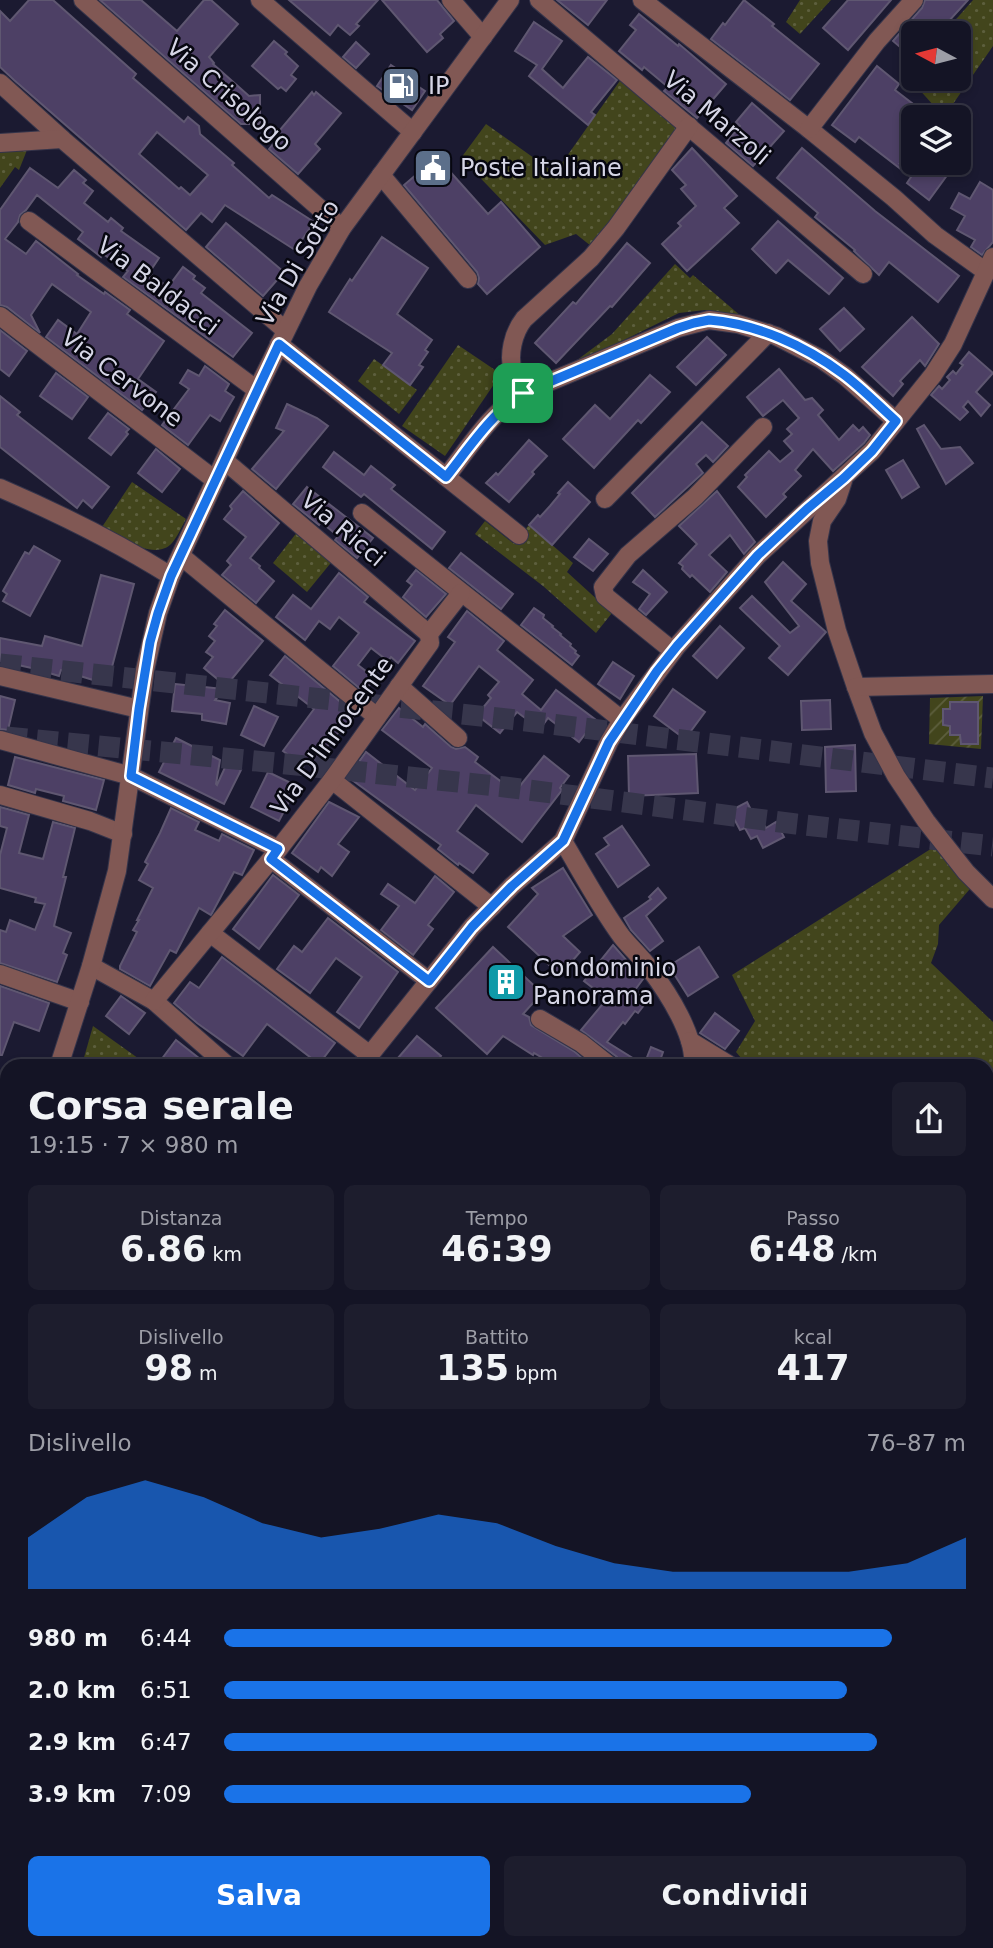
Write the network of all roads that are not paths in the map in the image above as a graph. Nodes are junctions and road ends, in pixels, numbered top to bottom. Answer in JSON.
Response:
{"nodes":[{"id":1,"x":83,"y":0,"type":"edge"},
{"id":2,"x":260,"y":0,"type":"edge"},
{"id":3,"x":451,"y":0,"type":"edge"},
{"id":4,"x":510,"y":0,"type":"edge"},
{"id":5,"x":539,"y":0,"type":"edge"},
{"id":6,"x":642,"y":0,"type":"edge"},
{"id":7,"x":914,"y":0,"type":"edge"},
{"id":8,"x":483,"y":37,"type":"junction"},
{"id":9,"x":0,"y":83,"type":"edge"},
{"id":10,"x":689,"y":126,"type":"junction"},
{"id":11,"x":809,"y":128,"type":"junction"},
{"id":12,"x":413,"y":132,"type":"junction"},
{"id":13,"x":62,"y":139,"type":"junction"},
{"id":14,"x":0,"y":143,"type":"edge"},
{"id":15,"x":381,"y":175,"type":"junction"},
{"id":16,"x":29,"y":221,"type":"dead end"},
{"id":17,"x":342,"y":228,"type":"junction"},
{"id":18,"x":989,"y":264,"type":"edge"},
{"id":19,"x":863,"y":274,"type":"dead end"},
{"id":20,"x":468,"y":279,"type":"dead end"},
{"id":21,"x":0,"y":316,"type":"edge"},
{"id":22,"x":768,"y":333,"type":"junction"},
{"id":23,"x":282,"y":337,"type":"junction"},
{"id":24,"x":257,"y":390,"type":"junction"},
{"id":25,"x":523,"y":393,"type":"junction"},
{"id":26,"x":896,"y":421,"type":"junction"},
{"id":27,"x":763,"y":428,"type":"dead end"},
{"id":28,"x":225,"y":461,"type":"junction"},
{"id":29,"x":446,"y":477,"type":"junction"},
{"id":30,"x":844,"y":478,"type":"junction"},
{"id":31,"x":215,"y":480,"type":"junction"},
{"id":32,"x":0,"y":488,"type":"edge"},
{"id":33,"x":605,"y":499,"type":"dead end"},
{"id":34,"x":362,"y":513,"type":"dead end"},
{"id":35,"x":519,"y":536,"type":"dead end"},
{"id":36,"x":180,"y":556,"type":"junction"},
{"id":37,"x":171,"y":576,"type":"junction"},
{"id":38,"x":461,"y":593,"type":"junction"},
{"id":39,"x":429,"y":634,"type":"junction"},
{"id":40,"x":673,"y":651,"type":"junction"},
{"id":41,"x":0,"y":676,"type":"edge"},
{"id":42,"x":993,"y":684,"type":"edge"},
{"id":43,"x":400,"y":686,"type":"junction"},
{"id":44,"x":856,"y":687,"type":"junction"},
{"id":45,"x":139,"y":709,"type":"junction"},
{"id":46,"x":377,"y":717,"type":"junction"},
{"id":47,"x":622,"y":720,"type":"junction"},
{"id":48,"x":458,"y":738,"type":"dead end"},
{"id":49,"x":0,"y":740,"type":"edge"},
{"id":50,"x":131,"y":776,"type":"junction"},
{"id":51,"x":332,"y":780,"type":"junction"},
{"id":52,"x":0,"y":795,"type":"edge"},
{"id":53,"x":123,"y":834,"type":"junction"},
{"id":54,"x":563,"y":841,"type":"junction"},
{"id":55,"x":275,"y":854,"type":"junction"},
{"id":56,"x":993,"y":899,"type":"edge"},
{"id":57,"x":492,"y":907,"type":"junction"},
{"id":58,"x":211,"y":933,"type":"junction"},
{"id":59,"x":91,"y":966,"type":"junction"},
{"id":60,"x":0,"y":974,"type":"edge"},
{"id":61,"x":429,"y":981,"type":"junction"},
{"id":62,"x":80,"y":1002,"type":"junction"},
{"id":63,"x":154,"y":1002,"type":"junction"},
{"id":64,"x":540,"y":1019,"type":"dead end"},
{"id":65,"x":690,"y":1041,"type":"junction"},
{"id":66,"x":61,"y":1059,"type":"edge"},
{"id":67,"x":220,"y":1059,"type":"edge"},
{"id":68,"x":364,"y":1059,"type":"edge"},
{"id":69,"x":366,"y":1059,"type":"edge"},
{"id":70,"x":601,"y":1059,"type":"edge"},
{"id":71,"x":692,"y":1059,"type":"edge"},
{"id":72,"x":720,"y":1059,"type":"edge"}],
"edges":[{"from":1,"to":17,"type":"street","name":"Via Crisologo"},
{"from":2,"to":12,"type":"street"},
{"from":3,"to":8,"type":"street"},
{"from":4,"to":8,"type":"street","name":"Via Di Sotto"},
{"from":5,"to":10,"type":"street","name":"Via Marzoli"},
{"from":6,"to":11,"type":"street"},
{"from":7,"to":11,"type":"street"},
{"from":8,"to":12,"type":"street","name":"Via Di Sotto"},
{"from":9,"to":13,"type":"street"},
{"from":10,"to":19,"type":"street","name":"Via Marzoli"},
{"from":10,"to":25,"type":"street"},
{"from":11,"to":18,"type":"street"},
{"from":12,"to":15,"type":"street","name":"Via Di Sotto"},
{"from":13,"to":14,"type":"street"},
{"from":13,"to":23,"type":"street"},
{"from":15,"to":17,"type":"street","name":"Via Di Sotto"},
{"from":15,"to":20,"type":"street"},
{"from":16,"to":24,"type":"street","name":"Via Baldacci"},
{"from":17,"to":23,"type":"street","name":"Via Di Sotto"},
{"from":18,"to":26,"type":"street"},
{"from":21,"to":31,"type":"street","name":"Via Cervone"},
{"from":22,"to":25,"type":"street"},
{"from":22,"to":26,"type":"street"},
{"from":22,"to":33,"type":"street"},
{"from":23,"to":24,"type":"street","name":"Via Di Sotto"},
{"from":23,"to":29,"type":"street"},
{"from":24,"to":28,"type":"street","name":"Via Di Sotto"},
{"from":25,"to":29,"type":"street"},
{"from":26,"to":30,"type":"street"},
{"from":27,"to":40,"type":"street"},
{"from":28,"to":31,"type":"street","name":"Via Di Sotto"},
{"from":28,"to":39,"type":"street","name":"Via Ricci"},
{"from":29,"to":35,"type":"street"},
{"from":30,"to":40,"type":"street"},
{"from":30,"to":44,"type":"street"},
{"from":31,"to":36,"type":"street","name":"Via Di Sotto"},
{"from":32,"to":37,"type":"street"},
{"from":34,"to":38,"type":"street"},
{"from":36,"to":37,"type":"street","name":"Via Di Sotto"},
{"from":36,"to":46,"type":"street"},
{"from":37,"to":45,"type":"street","name":"Via Di Sotto"},
{"from":38,"to":39,"type":"street","name":"Via D'Innocente"},
{"from":38,"to":47,"type":"street"},
{"from":39,"to":43,"type":"street","name":"Via D'Innocente"},
{"from":40,"to":47,"type":"street"},
{"from":41,"to":45,"type":"street"},
{"from":42,"to":44,"type":"street"},
{"from":43,"to":46,"type":"street","name":"Via D'Innocente"},
{"from":43,"to":48,"type":"street"},
{"from":44,"to":56,"type":"street"},
{"from":45,"to":50,"type":"street","name":"Via Di Sotto"},
{"from":46,"to":51,"type":"street","name":"Via D'Innocente"},
{"from":47,"to":54,"type":"street"},
{"from":49,"to":50,"type":"street"},
{"from":50,"to":53,"type":"street","name":"Via Di Sotto"},
{"from":50,"to":55,"type":"street"},
{"from":51,"to":55,"type":"street","name":"Via D'Innocente"},
{"from":51,"to":57,"type":"street"},
{"from":52,"to":53,"type":"street"},
{"from":53,"to":59,"type":"street","name":"Via Di Sotto"},
{"from":54,"to":57,"type":"street"},
{"from":54,"to":65,"type":"street"},
{"from":55,"to":58,"type":"street","name":"Via D'Innocente"},
{"from":55,"to":61,"type":"street"},
{"from":57,"to":61,"type":"street"},
{"from":58,"to":63,"type":"street","name":"Via D'Innocente"},
{"from":58,"to":68,"type":"street"},
{"from":59,"to":62,"type":"street","name":"Via Di Sotto"},
{"from":59,"to":63,"type":"street"},
{"from":60,"to":62,"type":"street"},
{"from":61,"to":69,"type":"street"},
{"from":62,"to":66,"type":"street","name":"Via Di Sotto"},
{"from":63,"to":67,"type":"street"},
{"from":64,"to":70,"type":"street"},
{"from":65,"to":71,"type":"street"},
{"from":65,"to":72,"type":"street"}]}
